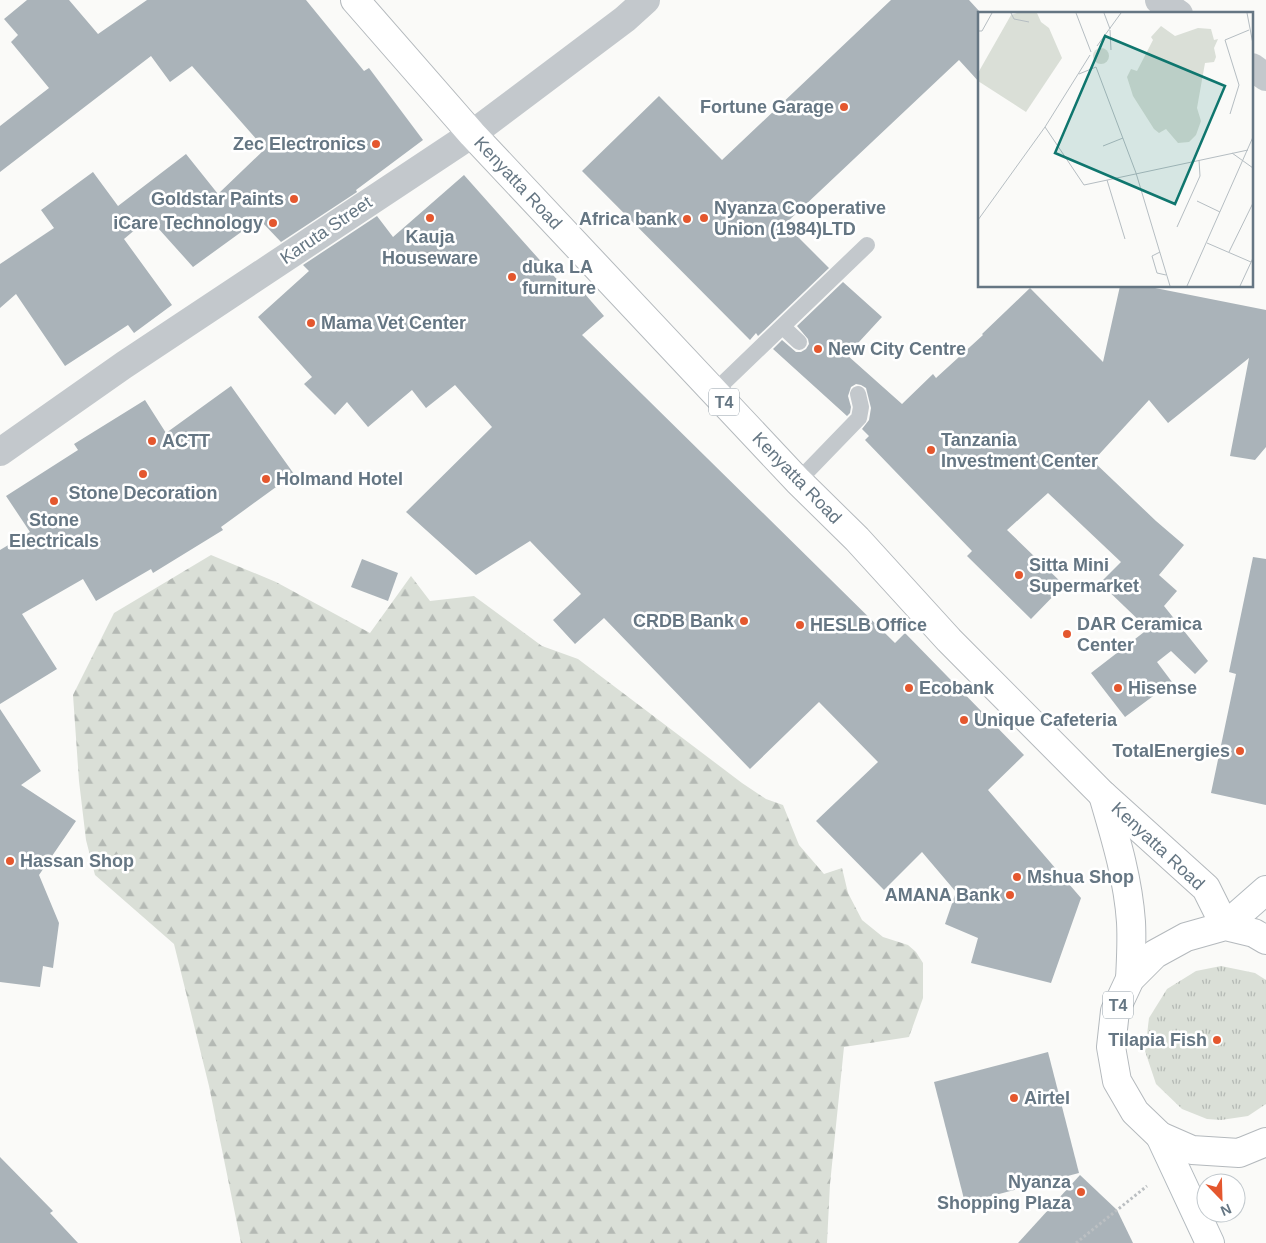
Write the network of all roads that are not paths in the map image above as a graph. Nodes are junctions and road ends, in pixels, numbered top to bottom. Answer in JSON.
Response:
{"nodes":[{"id":1,"x":355,"y":0,"type":"edge"},
{"id":2,"x":646,"y":0,"type":"edge"},
{"id":3,"x":1159,"y":0,"type":"edge"},
{"id":4,"x":1176,"y":12,"type":"edge"},
{"id":5,"x":1254,"y":68,"type":"edge"},
{"id":6,"x":1266,"y":77,"type":"edge"},
{"id":7,"x":472,"y":134,"type":"junction"},
{"id":8,"x":867,"y":245,"type":"dead end"},
{"id":9,"x":783,"y":326,"type":"junction"},
{"id":10,"x":800,"y":342,"type":"dead end"},
{"id":11,"x":714,"y":392,"type":"junction"},
{"id":12,"x":858,"y":394,"type":"dead end"},
{"id":13,"x":0,"y":452,"type":"edge"},
{"id":14,"x":798,"y":481,"type":"junction"},
{"id":15,"x":1103,"y":795,"type":"junction"},
{"id":16,"x":1266,"y":890,"type":"edge"},
{"id":17,"x":1225,"y":926,"type":"junction"},
{"id":18,"x":1266,"y":940,"type":"edge"},
{"id":19,"x":1130,"y":980,"type":"junction"},
{"id":20,"x":1160,"y":1136,"type":"junction"},
{"id":21,"x":1266,"y":1142,"type":"edge"},
{"id":22,"x":1266,"y":1151,"type":"edge"},
{"id":23,"x":1239,"y":1153,"type":"junction"},
{"id":24,"x":1210,"y":1243,"type":"edge"}],
"edges":[{"from":1,"to":7,"type":"main road","name":"Kenyatta Road","number":"T4"},
{"from":2,"to":7,"type":"street","name":"Karuta Street"},
{"from":3,"to":4,"type":"street"},
{"from":5,"to":6,"type":"street"},
{"from":7,"to":11,"type":"main road","name":"Kenyatta Road","number":"T4"},
{"from":7,"to":13,"type":"street","name":"Karuta Street"},
{"from":8,"to":9,"type":"lane"},
{"from":9,"to":10,"type":"lane"},
{"from":9,"to":11,"type":"lane"},
{"from":11,"to":14,"type":"main road","name":"Kenyatta Road","number":"T4"},
{"from":12,"to":14,"type":"lane"},
{"from":14,"to":15,"type":"main road","name":"Kenyatta Road","number":"T4"},
{"from":15,"to":17,"type":"main road","name":"Kenyatta Road","number":"T4"},
{"from":15,"to":19,"type":"main road","name":"Kenyatta Road","number":"T4"},
{"from":16,"to":17,"type":"main road"},
{"from":17,"to":18,"type":"main road","number":"T4"},
{"from":17,"to":19,"type":"main road","number":"T4"},
{"from":19,"to":20,"type":"main road","number":"T4"},
{"from":20,"to":23,"type":"main road","number":"T4"},
{"from":20,"to":24,"type":"main road"},
{"from":21,"to":23,"type":"main road","number":"T4"},
{"from":22,"to":23,"type":"main road","number":"T4"}]}
